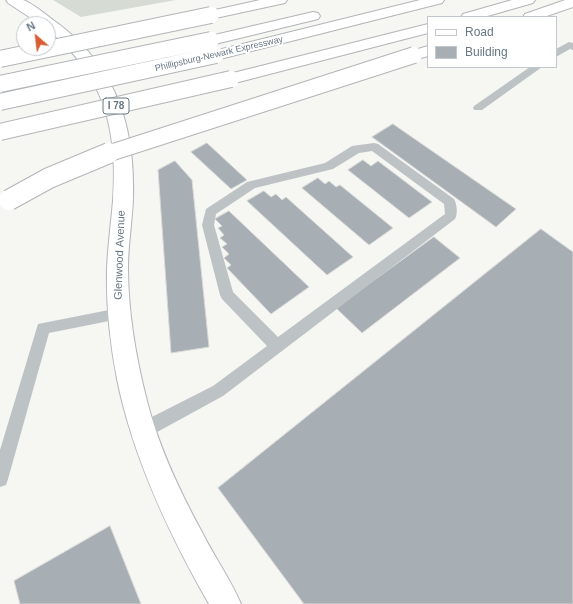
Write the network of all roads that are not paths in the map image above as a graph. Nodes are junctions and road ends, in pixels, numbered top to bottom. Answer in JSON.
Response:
{"nodes":[{"id":1,"x":13,"y":0,"type":"edge"},
{"id":2,"x":280,"y":0,"type":"edge"},
{"id":3,"x":437,"y":0,"type":"edge"},
{"id":4,"x":528,"y":0,"type":"edge"},
{"id":5,"x":573,"y":2,"type":"edge"},
{"id":6,"x":329,"y":12,"type":"dead end"},
{"id":7,"x":472,"y":16,"type":"edge"},
{"id":8,"x":533,"y":16,"type":"edge"},
{"id":9,"x":427,"y":28,"type":"edge"},
{"id":10,"x":213,"y":47,"type":"junction"},
{"id":11,"x":573,"y":47,"type":"edge"},
{"id":12,"x":421,"y":53,"type":"edge"},
{"id":13,"x":557,"y":53,"type":"edge"},
{"id":14,"x":0,"y":59,"type":"edge"},
{"id":15,"x":536,"y":68,"type":"edge"},
{"id":16,"x":0,"y":84,"type":"edge"},
{"id":17,"x":0,"y":102,"type":"edge"},
{"id":18,"x":478,"y":108,"type":"dead end"},
{"id":19,"x":0,"y":132,"type":"edge"},
{"id":20,"x":4,"y":203,"type":"edge"},
{"id":21,"x":119,"y":314,"type":"junction"},
{"id":22,"x":277,"y":346,"type":"junction"},
{"id":23,"x":142,"y":431,"type":"junction"},
{"id":24,"x":0,"y":479,"type":"edge"},
{"id":25,"x":226,"y":604,"type":"edge"}],
"edges":[{"from":1,"to":21,"type":"main road","name":"Glenwood Avenue"},
{"from":2,"to":14,"type":"main road","bridge":true},
{"from":3,"to":10,"type":"main road","name":"Phillipsburg-Newark Expressway"},
{"from":4,"to":7,"type":"main road"},
{"from":5,"to":8,"type":"main road"},
{"from":6,"to":10,"type":"main road","name":"Phillipsburg-Newark Expressway"},
{"from":9,"to":19,"type":"main road","number":"I 78","bridge":true},
{"from":10,"to":16,"type":"main road","name":"Phillipsburg-Newark Expressway","bridge":true},
{"from":10,"to":17,"type":"main road","name":"Phillipsburg-Newark Expressway","bridge":true},
{"from":11,"to":13,"type":"lane"},
{"from":12,"to":20,"type":"main road","bridge":true},
{"from":15,"to":18,"type":"lane"},
{"from":21,"to":23,"type":"main road","name":"Glenwood Avenue"},
{"from":21,"to":24,"type":"lane"},
{"from":22,"to":22,"type":"lane"},
{"from":22,"to":23,"type":"lane"},
{"from":23,"to":25,"type":"main road","name":"Glenwood Avenue"}]}
